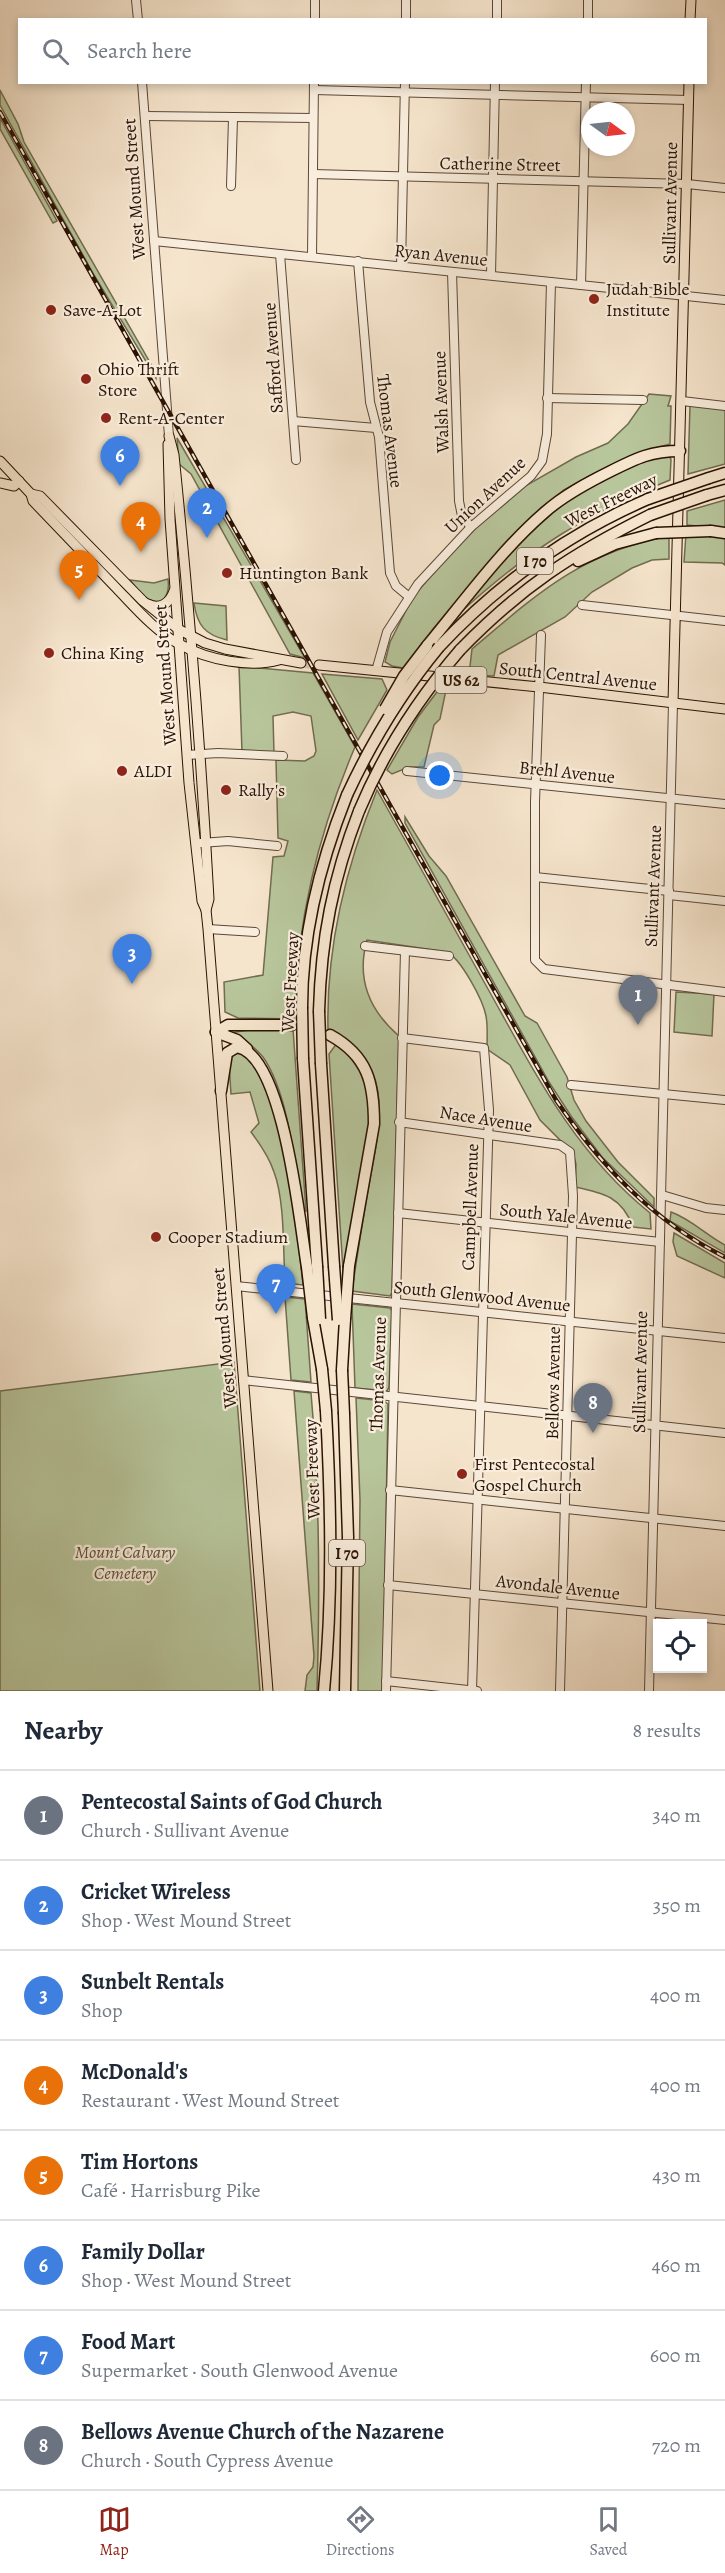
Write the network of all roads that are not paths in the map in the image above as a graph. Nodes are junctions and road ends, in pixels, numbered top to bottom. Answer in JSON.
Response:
{"nodes":[{"id":1,"x":136,"y":0,"type":"edge"},
{"id":2,"x":315,"y":0,"type":"edge"},
{"id":3,"x":406,"y":0,"type":"edge"},
{"id":4,"x":497,"y":0,"type":"edge"},
{"id":5,"x":588,"y":0,"type":"edge"},
{"id":6,"x":691,"y":0,"type":"edge"},
{"id":7,"x":138,"y":18,"type":"edge"},
{"id":8,"x":315,"y":18,"type":"edge"},
{"id":9,"x":406,"y":18,"type":"edge"},
{"id":10,"x":497,"y":18,"type":"edge"},
{"id":11,"x":588,"y":18,"type":"edge"},
{"id":12,"x":690,"y":18,"type":"edge"},
{"id":13,"x":142,"y":84,"type":"edge"},
{"id":14,"x":405,"y":84,"type":"edge"},
{"id":15,"x":495,"y":84,"type":"edge"},
{"id":16,"x":586,"y":84,"type":"edge"},
{"id":17,"x":689,"y":84,"type":"edge"},
{"id":18,"x":314,"y":86,"type":"edge"},
{"id":19,"x":404,"y":93,"type":"junction"},
{"id":20,"x":495,"y":95,"type":"junction"},
{"id":21,"x":586,"y":97,"type":"junction"},
{"id":22,"x":689,"y":100,"type":"junction"},
{"id":23,"x":145,"y":117,"type":"junction"},
{"id":24,"x":233,"y":118,"type":"junction"},
{"id":25,"x":313,"y":118,"type":"junction"},
{"id":26,"x":313,"y":174,"type":"junction"},
{"id":27,"x":403,"y":177,"type":"junction"},
{"id":28,"x":493,"y":178,"type":"junction"},
{"id":29,"x":584,"y":181,"type":"junction"},
{"id":30,"x":687,"y":184,"type":"junction"},
{"id":31,"x":231,"y":186,"type":"dead end"},
{"id":32,"x":725,"y":188,"type":"edge"},
{"id":33,"x":154,"y":241,"type":"junction"},
{"id":34,"x":280,"y":254,"type":"junction"},
{"id":35,"x":312,"y":257,"type":"junction"},
{"id":36,"x":358,"y":261,"type":"junction"},
{"id":37,"x":401,"y":266,"type":"junction"},
{"id":38,"x":452,"y":272,"type":"junction"},
{"id":39,"x":491,"y":275,"type":"junction"},
{"id":40,"x":551,"y":282,"type":"junction"},
{"id":41,"x":581,"y":285,"type":"junction"},
{"id":42,"x":685,"y":296,"type":"junction"},
{"id":43,"x":725,"y":300,"type":"edge"},
{"id":44,"x":548,"y":398,"type":"junction"},
{"id":45,"x":643,"y":400,"type":"dead end"},
{"id":46,"x":682,"y":401,"type":"junction"},
{"id":47,"x":725,"y":406,"type":"edge"},
{"id":48,"x":293,"y":421,"type":"junction"},
{"id":49,"x":376,"y":428,"type":"junction"},
{"id":50,"x":169,"y":436,"type":"junction"},
{"id":51,"x":680,"y":451,"type":"junction"},
{"id":52,"x":296,"y":460,"type":"dead end"},
{"id":53,"x":0,"y":461,"type":"edge"},
{"id":54,"x":725,"y":473,"type":"edge"},
{"id":55,"x":19,"y":481,"type":"junction"},
{"id":56,"x":0,"y":483,"type":"edge"},
{"id":57,"x":725,"y":490,"type":"edge"},
{"id":58,"x":31,"y":494,"type":"junction"},
{"id":59,"x":471,"y":527,"type":"junction"},
{"id":60,"x":725,"y":533,"type":"edge"},
{"id":61,"x":544,"y":575,"type":"junction"},
{"id":62,"x":175,"y":589,"type":"junction"},
{"id":63,"x":408,"y":596,"type":"junction"},
{"id":64,"x":143,"y":601,"type":"junction"},
{"id":65,"x":582,"y":605,"type":"dead end"},
{"id":66,"x":675,"y":616,"type":"junction"},
{"id":67,"x":725,"y":621,"type":"edge"},
{"id":68,"x":178,"y":629,"type":"junction"},
{"id":69,"x":541,"y":635,"type":"dead end"},
{"id":70,"x":192,"y":636,"type":"junction"},
{"id":71,"x":180,"y":645,"type":"junction"},
{"id":72,"x":433,"y":646,"type":"junction"},
{"id":73,"x":193,"y":650,"type":"junction"},
{"id":74,"x":279,"y":660,"type":"junction"},
{"id":75,"x":301,"y":663,"type":"tunnel mouth"},
{"id":76,"x":319,"y":665,"type":"tunnel mouth"},
{"id":77,"x":376,"y":671,"type":"junction"},
{"id":78,"x":539,"y":687,"type":"junction"},
{"id":79,"x":673,"y":703,"type":"junction"},
{"id":80,"x":725,"y":709,"type":"edge"},
{"id":81,"x":201,"y":754,"type":"junction"},
{"id":82,"x":187,"y":755,"type":"junction"},
{"id":83,"x":283,"y":756,"type":"dead end"},
{"id":84,"x":407,"y":771,"type":"dead end"},
{"id":85,"x":536,"y":785,"type":"junction"},
{"id":86,"x":672,"y":798,"type":"junction"},
{"id":87,"x":725,"y":804,"type":"edge"},
{"id":88,"x":206,"y":842,"type":"junction"},
{"id":89,"x":195,"y":843,"type":"junction"},
{"id":90,"x":277,"y":846,"type":"dead end"},
{"id":91,"x":534,"y":877,"type":"junction"},
{"id":92,"x":669,"y":893,"type":"junction"},
{"id":93,"x":725,"y":901,"type":"edge"},
{"id":94,"x":206,"y":910,"type":"junction"},
{"id":95,"x":207,"y":929,"type":"junction"},
{"id":96,"x":255,"y":932,"type":"dead end"},
{"id":97,"x":365,"y":946,"type":"dead end"},
{"id":98,"x":405,"y":951,"type":"junction"},
{"id":99,"x":449,"y":956,"type":"dead end"},
{"id":100,"x":667,"y":985,"type":"junction"},
{"id":101,"x":725,"y":992,"type":"edge"},
{"id":102,"x":292,"y":1025,"type":"dead end"},
{"id":103,"x":216,"y":1032,"type":"junction"},
{"id":104,"x":330,"y":1035,"type":"dead end"},
{"id":105,"x":402,"y":1038,"type":"junction"},
{"id":106,"x":249,"y":1052,"type":"junction"},
{"id":107,"x":571,"y":1085,"type":"dead end"},
{"id":108,"x":221,"y":1091,"type":"junction"},
{"id":109,"x":664,"y":1094,"type":"junction"},
{"id":110,"x":725,"y":1100,"type":"edge"},
{"id":111,"x":399,"y":1122,"type":"junction"},
{"id":112,"x":488,"y":1134,"type":"junction"},
{"id":113,"x":567,"y":1149,"type":"joint"},
{"id":114,"x":662,"y":1195,"type":"junction"},
{"id":115,"x":725,"y":1210,"type":"edge"},
{"id":116,"x":398,"y":1213,"type":"junction"},
{"id":117,"x":484,"y":1222,"type":"junction"},
{"id":118,"x":572,"y":1232,"type":"junction"},
{"id":119,"x":660,"y":1242,"type":"junction"},
{"id":120,"x":312,"y":1267,"type":"junction"},
{"id":121,"x":236,"y":1286,"type":"junction"},
{"id":122,"x":395,"y":1302,"type":"junction"},
{"id":123,"x":482,"y":1311,"type":"junction"},
{"id":124,"x":341,"y":1320,"type":"junction"},
{"id":125,"x":569,"y":1321,"type":"junction"},
{"id":126,"x":658,"y":1331,"type":"junction"},
{"id":127,"x":725,"y":1338,"type":"edge"},
{"id":128,"x":243,"y":1380,"type":"junction"},
{"id":129,"x":392,"y":1396,"type":"junction"},
{"id":130,"x":480,"y":1406,"type":"junction"},
{"id":131,"x":567,"y":1416,"type":"junction"},
{"id":132,"x":656,"y":1425,"type":"junction"},
{"id":133,"x":725,"y":1433,"type":"edge"},
{"id":134,"x":390,"y":1490,"type":"junction"},
{"id":135,"x":477,"y":1499,"type":"junction"},
{"id":136,"x":565,"y":1509,"type":"junction"},
{"id":137,"x":654,"y":1518,"type":"junction"},
{"id":138,"x":725,"y":1526,"type":"edge"},
{"id":139,"x":388,"y":1585,"type":"junction"},
{"id":140,"x":474,"y":1594,"type":"junction"},
{"id":141,"x":562,"y":1602,"type":"junction"},
{"id":142,"x":651,"y":1612,"type":"junction"},
{"id":143,"x":725,"y":1620,"type":"edge"},
{"id":144,"x":386,"y":1681,"type":"junction"},
{"id":145,"x":268,"y":1691,"type":"edge"},
{"id":146,"x":324,"y":1691,"type":"edge"},
{"id":147,"x":345,"y":1691,"type":"edge"},
{"id":148,"x":386,"y":1691,"type":"edge"},
{"id":149,"x":474,"y":1691,"type":"edge"},
{"id":150,"x":560,"y":1691,"type":"edge"},
{"id":151,"x":649,"y":1691,"type":"edge"}],
"edges":[{"from":1,"to":7,"type":"street"},
{"from":2,"to":8,"type":"street"},
{"from":3,"to":9,"type":"street"},
{"from":4,"to":10,"type":"street"},
{"from":5,"to":11,"type":"street"},
{"from":6,"to":12,"type":"main road"},
{"from":13,"to":23,"type":"street","name":"West Mound Street"},
{"from":14,"to":19,"type":"street"},
{"from":15,"to":20,"type":"street"},
{"from":16,"to":21,"type":"street"},
{"from":17,"to":22,"type":"main road","name":"Sullivant Avenue"},
{"from":18,"to":19,"type":"street"},
{"from":18,"to":25,"type":"street"},
{"from":19,"to":20,"type":"street"},
{"from":19,"to":27,"type":"street"},
{"from":20,"to":21,"type":"street"},
{"from":20,"to":28,"type":"street"},
{"from":21,"to":22,"type":"street"},
{"from":21,"to":29,"type":"street"},
{"from":22,"to":30,"type":"main road","name":"Sullivant Avenue"},
{"from":23,"to":24,"type":"street"},
{"from":23,"to":33,"type":"street","name":"West Mound Street"},
{"from":24,"to":25,"type":"street"},
{"from":24,"to":31,"type":"street"},
{"from":25,"to":26,"type":"street"},
{"from":26,"to":27,"type":"street","name":"Catherine Street"},
{"from":26,"to":35,"type":"street"},
{"from":27,"to":28,"type":"street","name":"Catherine Street"},
{"from":27,"to":37,"type":"street"},
{"from":28,"to":29,"type":"street","name":"Catherine Street"},
{"from":28,"to":39,"type":"street"},
{"from":29,"to":30,"type":"street","name":"Catherine Street"},
{"from":29,"to":41,"type":"street"},
{"from":30,"to":32,"type":"street","name":"Catherine Street"},
{"from":30,"to":42,"type":"main road","name":"Sullivant Avenue"},
{"from":33,"to":34,"type":"street","name":"Ryan Avenue"},
{"from":33,"to":50,"type":"street","name":"West Mound Street"},
{"from":34,"to":35,"type":"street","name":"Ryan Avenue"},
{"from":34,"to":48,"type":"street","name":"Safford Avenue"},
{"from":35,"to":36,"type":"street","name":"Ryan Avenue"},
{"from":36,"to":37,"type":"street","name":"Ryan Avenue"},
{"from":36,"to":49,"type":"street","name":"Thomas Avenue"},
{"from":37,"to":38,"type":"street","name":"Ryan Avenue"},
{"from":38,"to":39,"type":"street","name":"Ryan Avenue"},
{"from":38,"to":59,"type":"street","name":"Walsh Avenue"},
{"from":39,"to":40,"type":"street","name":"Ryan Avenue"},
{"from":40,"to":41,"type":"street","name":"Ryan Avenue"},
{"from":40,"to":44,"type":"street","name":"Union Avenue"},
{"from":41,"to":42,"type":"street","name":"Ryan Avenue"},
{"from":42,"to":43,"type":"street","name":"Ryan Avenue"},
{"from":42,"to":46,"type":"main road","name":"Sullivant Avenue"},
{"from":44,"to":45,"type":"street"},
{"from":44,"to":59,"type":"street","name":"Union Avenue"},
{"from":46,"to":47,"type":"street"},
{"from":46,"to":51,"type":"main road","name":"Sullivant Avenue"},
{"from":48,"to":49,"type":"street"},
{"from":48,"to":52,"type":"street","name":"Safford Avenue"},
{"from":49,"to":63,"type":"street","name":"Thomas Avenue"},
{"from":50,"to":62,"type":"main road","name":"West Mound Street"},
{"from":50,"to":70,"type":"main road","name":"West Mound Street"},
{"from":51,"to":66,"type":"main road","name":"Sullivant Avenue"},
{"from":51,"to":72,"type":"highway"},
{"from":53,"to":55,"type":"main road"},
{"from":54,"to":72,"type":"highway","name":"West Freeway","number":"I 70","bridge":true},
{"from":55,"to":56,"type":"main road"},
{"from":55,"to":58,"type":"main road"},
{"from":57,"to":61,"type":"highway","name":"West Freeway","number":"I 70","bridge":true},
{"from":58,"to":64,"type":"main road"},
{"from":58,"to":71,"type":"main road"},
{"from":59,"to":63,"type":"street","name":"Union Avenue"},
{"from":60,"to":61,"type":"highway","bridge":true},
{"from":61,"to":124,"type":"highway","name":"West Freeway","number":"I 70","bridge":true},
{"from":62,"to":64,"type":"main road"},
{"from":62,"to":68,"type":"main road","name":"West Mound Street"},
{"from":63,"to":77,"type":"street","name":"Union Avenue"},
{"from":64,"to":68,"type":"main road"},
{"from":65,"to":66,"type":"street"},
{"from":66,"to":67,"type":"street"},
{"from":66,"to":79,"type":"main road","name":"Sullivant Avenue"},
{"from":68,"to":70,"type":"main road"},
{"from":68,"to":71,"type":"main road","name":"West Mound Street"},
{"from":69,"to":78,"type":"street"},
{"from":70,"to":73,"type":"main road","name":"West Mound Street"},
{"from":70,"to":74,"type":"main road"},
{"from":71,"to":73,"type":"main road"},
{"from":71,"to":82,"type":"main road","name":"West Mound Street"},
{"from":72,"to":120,"type":"highway","name":"West Freeway","number":"I 70","bridge":true},
{"from":73,"to":74,"type":"main road"},
{"from":73,"to":81,"type":"main road","name":"West Mound Street"},
{"from":74,"to":75,"type":"main road"},
{"from":76,"to":77,"type":"main road","name":"South Central Avenue","number":"US 62"},
{"from":77,"to":78,"type":"main road","name":"South Central Avenue","number":"US 62"},
{"from":78,"to":79,"type":"main road","name":"South Central Avenue","number":"US 62"},
{"from":78,"to":85,"type":"street"},
{"from":79,"to":80,"type":"main road","name":"South Central Avenue","number":"US 62"},
{"from":79,"to":86,"type":"street","name":"Sullivant Avenue"},
{"from":81,"to":82,"type":"street"},
{"from":81,"to":83,"type":"street"},
{"from":81,"to":88,"type":"main road","name":"West Mound Street"},
{"from":82,"to":89,"type":"main road","name":"West Mound Street"},
{"from":84,"to":85,"type":"street","name":"Brehl Avenue"},
{"from":85,"to":86,"type":"street","name":"Brehl Avenue"},
{"from":85,"to":91,"type":"street"},
{"from":86,"to":87,"type":"street","name":"Brehl Avenue"},
{"from":86,"to":92,"type":"street","name":"Sullivant Avenue"},
{"from":88,"to":89,"type":"street"},
{"from":88,"to":90,"type":"street"},
{"from":88,"to":94,"type":"main road","name":"West Mound Street"},
{"from":89,"to":94,"type":"main road","name":"West Mound Street"},
{"from":91,"to":92,"type":"street"},
{"from":91,"to":100,"type":"street"},
{"from":92,"to":93,"type":"street"},
{"from":92,"to":100,"type":"street","name":"Sullivant Avenue"},
{"from":94,"to":95,"type":"main road","name":"West Mound Street"},
{"from":95,"to":96,"type":"street"},
{"from":95,"to":103,"type":"main road","name":"West Mound Street"},
{"from":97,"to":98,"type":"street"},
{"from":98,"to":99,"type":"street"},
{"from":98,"to":105,"type":"street","name":"Thomas Avenue"},
{"from":100,"to":101,"type":"street"},
{"from":100,"to":109,"type":"street","name":"Sullivant Avenue"},
{"from":102,"to":103,"type":"highway"},
{"from":103,"to":106,"type":"highway"},
{"from":103,"to":108,"type":"main road","name":"West Mound Street"},
{"from":104,"to":124,"type":"highway","bridge":true},
{"from":105,"to":111,"type":"street","name":"Thomas Avenue"},
{"from":105,"to":112,"type":"street","name":"Campbell Avenue"},
{"from":106,"to":108,"type":"highway"},
{"from":106,"to":120,"type":"highway"},
{"from":107,"to":109,"type":"street"},
{"from":108,"to":121,"type":"main road","name":"West Mound Street"},
{"from":109,"to":110,"type":"street"},
{"from":109,"to":114,"type":"street","name":"Sullivant Avenue"},
{"from":111,"to":112,"type":"street","name":"Nace Avenue"},
{"from":111,"to":116,"type":"street","name":"Thomas Avenue"},
{"from":112,"to":113,"type":"street","name":"Nace Avenue"},
{"from":112,"to":117,"type":"street","name":"Campbell Avenue"},
{"from":113,"to":118,"type":"street","name":"Bellows Avenue"},
{"from":114,"to":115,"type":"street"},
{"from":114,"to":119,"type":"street","name":"Sullivant Avenue"},
{"from":116,"to":117,"type":"street","name":"South Yale Avenue"},
{"from":116,"to":122,"type":"street","name":"Thomas Avenue"},
{"from":117,"to":118,"type":"street","name":"South Yale Avenue"},
{"from":117,"to":123,"type":"street","name":"Campbell Avenue"},
{"from":118,"to":119,"type":"street","name":"South Yale Avenue"},
{"from":118,"to":125,"type":"street","name":"Bellows Avenue"},
{"from":119,"to":126,"type":"street","name":"Sullivant Avenue"},
{"from":120,"to":146,"type":"highway","name":"West Freeway","number":"I 70","bridge":true},
{"from":121,"to":122,"type":"street","name":"South Glenwood Avenue"},
{"from":121,"to":128,"type":"main road","name":"West Mound Street"},
{"from":122,"to":123,"type":"street","name":"South Glenwood Avenue"},
{"from":122,"to":129,"type":"street","name":"Thomas Avenue"},
{"from":123,"to":125,"type":"street","name":"South Glenwood Avenue"},
{"from":123,"to":130,"type":"street","name":"Campbell Avenue"},
{"from":124,"to":147,"type":"highway","name":"West Freeway","number":"I 70","bridge":true},
{"from":125,"to":126,"type":"street","name":"South Glenwood Avenue"},
{"from":125,"to":131,"type":"street","name":"Bellows Avenue"},
{"from":126,"to":127,"type":"street","name":"South Glenwood Avenue"},
{"from":126,"to":132,"type":"street","name":"Sullivant Avenue"},
{"from":128,"to":129,"type":"street"},
{"from":128,"to":145,"type":"main road","name":"West Mound Street"},
{"from":129,"to":130,"type":"street"},
{"from":129,"to":134,"type":"street","name":"Thomas Avenue"},
{"from":130,"to":131,"type":"street"},
{"from":130,"to":135,"type":"street","name":"Campbell Avenue"},
{"from":131,"to":132,"type":"street"},
{"from":131,"to":136,"type":"street","name":"Bellows Avenue"},
{"from":132,"to":133,"type":"street"},
{"from":132,"to":137,"type":"street","name":"Sullivant Avenue"},
{"from":134,"to":135,"type":"street"},
{"from":134,"to":139,"type":"street","name":"Thomas Avenue"},
{"from":135,"to":136,"type":"street"},
{"from":135,"to":140,"type":"street","name":"Campbell Avenue"},
{"from":136,"to":137,"type":"street"},
{"from":136,"to":141,"type":"street","name":"Bellows Avenue"},
{"from":137,"to":138,"type":"street"},
{"from":137,"to":142,"type":"street","name":"Sullivant Avenue"},
{"from":139,"to":140,"type":"street","name":"Avondale Avenue"},
{"from":139,"to":144,"type":"street","name":"Thomas Avenue"},
{"from":140,"to":141,"type":"street","name":"Avondale Avenue"},
{"from":140,"to":149,"type":"street","name":"Campbell Avenue"},
{"from":141,"to":142,"type":"street","name":"Avondale Avenue"},
{"from":141,"to":150,"type":"street","name":"Bellows Avenue"},
{"from":142,"to":143,"type":"street","name":"Avondale Avenue"},
{"from":142,"to":151,"type":"street","name":"Sullivant Avenue"},
{"from":144,"to":148,"type":"street","name":"Thomas Avenue"},
{"from":144,"to":149,"type":"street"}]}
